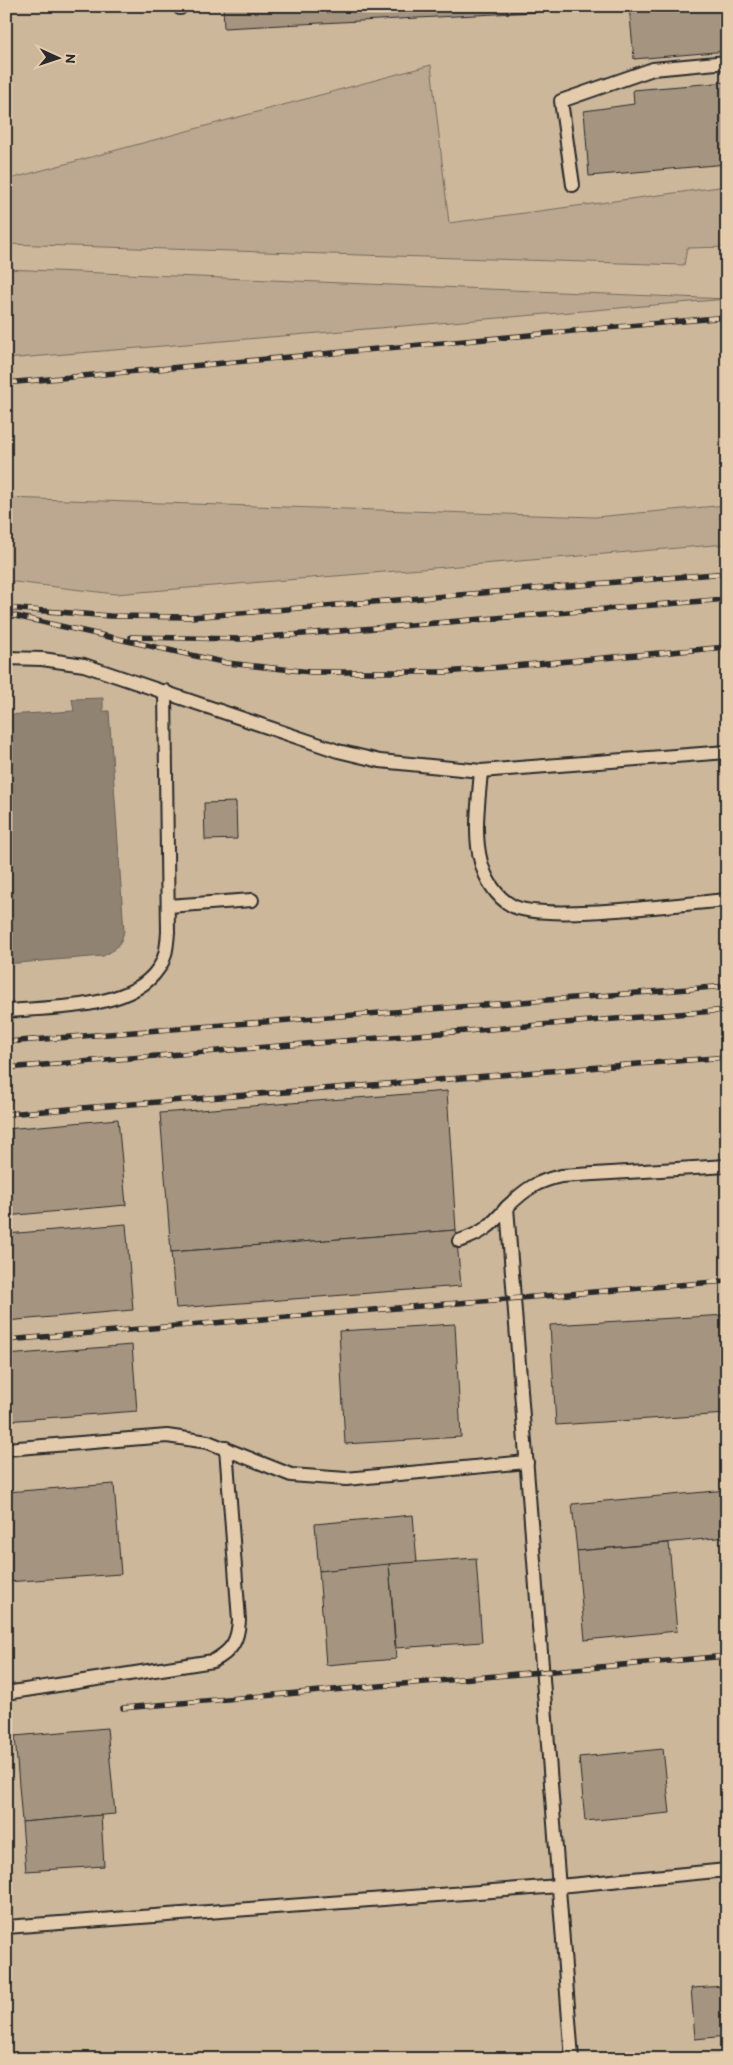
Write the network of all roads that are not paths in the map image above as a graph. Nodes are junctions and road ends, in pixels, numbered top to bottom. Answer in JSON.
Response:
{"nodes":[{"id":1,"x":727,"y":62,"type":"edge"},
{"id":2,"x":573,"y":185,"type":"dead end"},
{"id":3,"x":6,"y":658,"type":"edge"},
{"id":4,"x":165,"y":691,"type":"junction"},
{"id":5,"x":727,"y":752,"type":"edge"},
{"id":6,"x":480,"y":771,"type":"junction"},
{"id":7,"x":252,"y":900,"type":"dead end"},
{"id":8,"x":727,"y":900,"type":"edge"},
{"id":9,"x":168,"y":906,"type":"junction"},
{"id":10,"x":6,"y":1011,"type":"edge"},
{"id":11,"x":727,"y":1166,"type":"edge"},
{"id":12,"x":507,"y":1207,"type":"junction"},
{"id":13,"x":460,"y":1241,"type":"dead end"},
{"id":14,"x":226,"y":1448,"type":"junction"},
{"id":15,"x":6,"y":1449,"type":"edge"},
{"id":16,"x":528,"y":1462,"type":"junction"},
{"id":17,"x":6,"y":1692,"type":"edge"},
{"id":18,"x":727,"y":1870,"type":"edge"},
{"id":19,"x":560,"y":1886,"type":"junction"},
{"id":20,"x":6,"y":1927,"type":"edge"},
{"id":21,"x":572,"y":2059,"type":"edge"}],
"edges":[{"from":1,"to":2,"type":"lane"},
{"from":3,"to":4,"type":"lane"},
{"from":4,"to":6,"type":"lane"},
{"from":4,"to":9,"type":"lane"},
{"from":5,"to":6,"type":"lane"},
{"from":6,"to":8,"type":"lane"},
{"from":7,"to":9,"type":"lane"},
{"from":9,"to":10,"type":"lane"},
{"from":11,"to":12,"type":"lane"},
{"from":12,"to":13,"type":"lane"},
{"from":12,"to":16,"type":"lane"},
{"from":14,"to":15,"type":"lane"},
{"from":14,"to":16,"type":"lane"},
{"from":14,"to":17,"type":"lane"},
{"from":16,"to":19,"type":"lane"},
{"from":18,"to":19,"type":"lane"},
{"from":19,"to":20,"type":"lane"},
{"from":19,"to":21,"type":"lane"}]}
